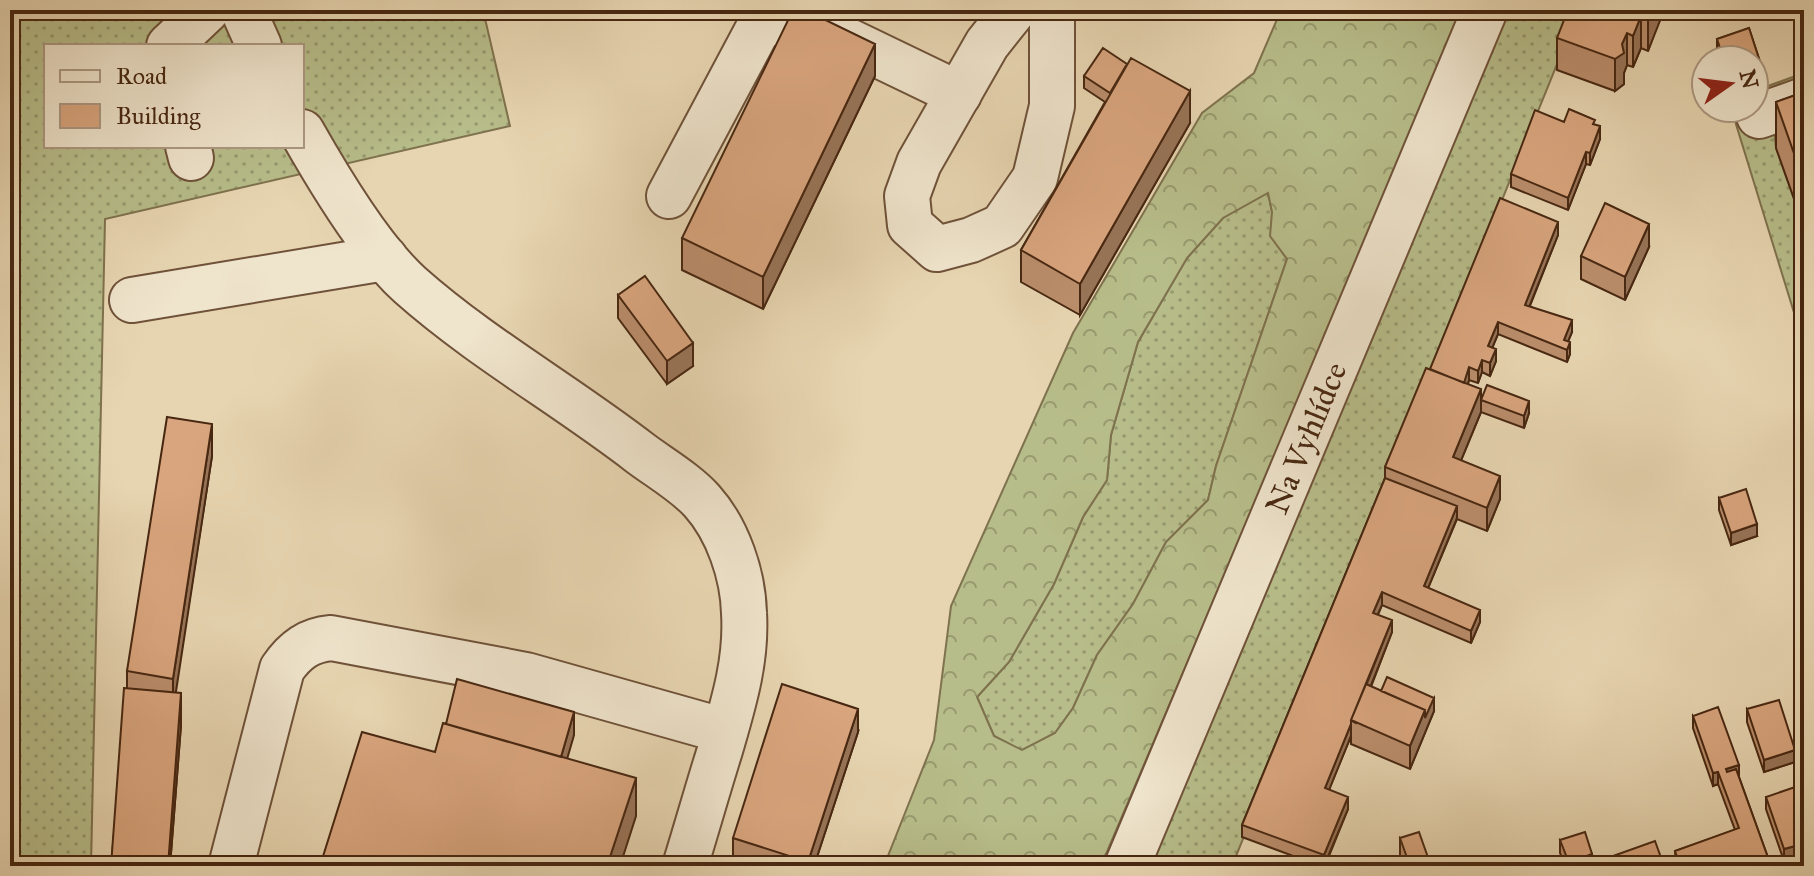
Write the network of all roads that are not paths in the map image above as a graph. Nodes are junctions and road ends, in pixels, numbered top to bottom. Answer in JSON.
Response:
{"nodes":[{"id":1,"x":207,"y":10,"type":"edge"},
{"id":2,"x":243,"y":10,"type":"edge"},
{"id":3,"x":1014,"y":10,"type":"edge"},
{"id":4,"x":1052,"y":10,"type":"edge"},
{"id":5,"x":1485,"y":10,"type":"edge"},
{"id":6,"x":171,"y":44,"type":"edge"},
{"id":7,"x":258,"y":44,"type":"edge"},
{"id":8,"x":959,"y":94,"type":"junction"},
{"id":9,"x":1804,"y":100,"type":"edge"},
{"id":10,"x":1770,"y":112,"type":"edge"},
{"id":11,"x":312,"y":150,"type":"edge"},
{"id":12,"x":669,"y":196,"type":"dead end"},
{"id":13,"x":385,"y":258,"type":"junction"},
{"id":14,"x":132,"y":300,"type":"dead end"},
{"id":15,"x":725,"y":731,"type":"junction"},
{"id":16,"x":231,"y":866,"type":"edge"},
{"id":17,"x":685,"y":866,"type":"edge"},
{"id":18,"x":1127,"y":866,"type":"edge"}],
"edges":[{"from":1,"to":6,"type":"street"},
{"from":2,"to":7,"type":"street"},
{"from":3,"to":8,"type":"street"},
{"from":4,"to":8,"type":"street"},
{"from":5,"to":18,"type":"street","name":"Na Vyhlídce"},
{"from":8,"to":12,"type":"street"},
{"from":9,"to":10,"type":"street"},
{"from":11,"to":13,"type":"street"},
{"from":13,"to":14,"type":"street"},
{"from":13,"to":15,"type":"street"},
{"from":15,"to":16,"type":"street"},
{"from":15,"to":17,"type":"street"}]}
